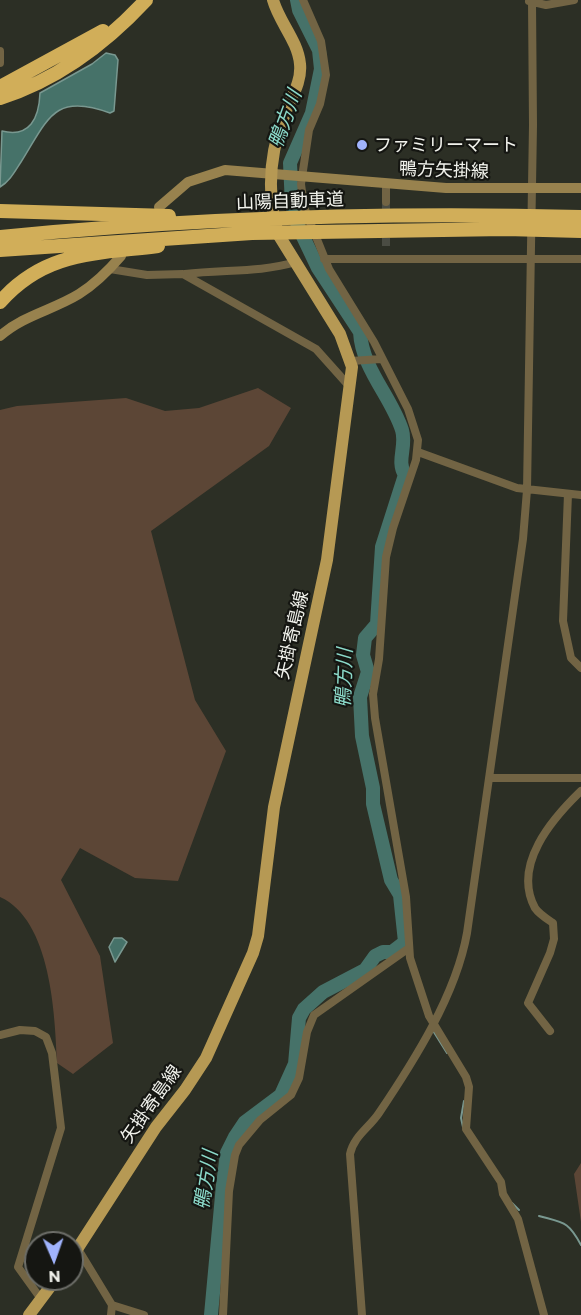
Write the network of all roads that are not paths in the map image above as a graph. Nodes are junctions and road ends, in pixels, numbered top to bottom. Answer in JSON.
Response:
{"nodes":[{"id":1,"x":137,"y":0,"type":"edge"},
{"id":2,"x":146,"y":0,"type":"edge"},
{"id":3,"x":273,"y":0,"type":"edge"},
{"id":4,"x":303,"y":0,"type":"edge"},
{"id":5,"x":574,"y":0,"type":"edge"},
{"id":6,"x":530,"y":1,"type":"edge"},
{"id":7,"x":0,"y":51,"type":"edge"},
{"id":8,"x":0,"y":63,"type":"edge"},
{"id":9,"x":0,"y":87,"type":"edge"},
{"id":10,"x":0,"y":98,"type":"edge"},
{"id":11,"x":275,"y":173,"type":"junction"},
{"id":12,"x":300,"y":176,"type":"junction"},
{"id":13,"x":386,"y":185,"type":"junction"},
{"id":14,"x":532,"y":188,"type":"junction"},
{"id":15,"x":581,"y":188,"type":"edge"},
{"id":16,"x":386,"y":202,"type":"tunnel mouth"},
{"id":17,"x":159,"y":207,"type":"dead end"},
{"id":18,"x":0,"y":212,"type":"edge"},
{"id":19,"x":581,"y":217,"type":"edge"},
{"id":20,"x":217,"y":221,"type":"junction"},
{"id":21,"x":506,"y":222,"type":"junction"},
{"id":22,"x":556,"y":223,"type":"junction"},
{"id":23,"x":251,"y":230,"type":"junction"},
{"id":24,"x":581,"y":231,"type":"edge"},
{"id":25,"x":0,"y":237,"type":"edge"},
{"id":26,"x":386,"y":248,"type":"tunnel mouth"},
{"id":27,"x":0,"y":250,"type":"edge"},
{"id":28,"x":121,"y":256,"type":"dead end"},
{"id":29,"x":387,"y":258,"type":"junction"},
{"id":30,"x":531,"y":258,"type":"junction"},
{"id":31,"x":324,"y":259,"type":"junction"},
{"id":32,"x":581,"y":259,"type":"edge"},
{"id":33,"x":296,"y":262,"type":"junction"},
{"id":34,"x":110,"y":269,"type":"junction"},
{"id":35,"x":183,"y":274,"type":"junction"},
{"id":36,"x":0,"y":302,"type":"edge"},
{"id":37,"x":0,"y":336,"type":"edge"},
{"id":38,"x":380,"y":359,"type":"junction"},
{"id":39,"x":357,"y":360,"type":"junction"},
{"id":40,"x":352,"y":388,"type":"junction"},
{"id":41,"x":418,"y":452,"type":"junction"},
{"id":42,"x":527,"y":490,"type":"junction"},
{"id":43,"x":568,"y":494,"type":"junction"},
{"id":44,"x":581,"y":495,"type":"edge"},
{"id":45,"x":581,"y":668,"type":"edge"},
{"id":46,"x":489,"y":778,"type":"junction"},
{"id":47,"x":581,"y":778,"type":"edge"},
{"id":48,"x":581,"y":791,"type":"edge"},
{"id":49,"x":406,"y":948,"type":"junction"},
{"id":50,"x":431,"y":1026,"type":"junction"},
{"id":51,"x":550,"y":1031,"type":"dead end"},
{"id":52,"x":0,"y":1035,"type":"edge"},
{"id":53,"x":84,"y":1239,"type":"edge"},
{"id":54,"x":84,"y":1266,"type":"edge"},
{"id":55,"x":46,"y":1291,"type":"edge"},
{"id":56,"x":40,"y":1299,"type":"junction"},
{"id":57,"x":112,"y":1305,"type":"junction"},
{"id":58,"x":29,"y":1315,"type":"edge"},
{"id":59,"x":111,"y":1315,"type":"edge"},
{"id":60,"x":144,"y":1315,"type":"edge"},
{"id":61,"x":223,"y":1315,"type":"edge"},
{"id":62,"x":362,"y":1315,"type":"edge"},
{"id":63,"x":544,"y":1315,"type":"edge"}],
"edges":[{"from":1,"to":9,"type":"highway"},
{"from":2,"to":10,"type":"highway"},
{"from":3,"to":11,"type":"main road","name":"矢掛寄島線"},
{"from":4,"to":12,"type":"street"},
{"from":5,"to":6,"type":"street"},
{"from":6,"to":14,"type":"street"},
{"from":7,"to":8,"type":"street"},
{"from":11,"to":12,"type":"main road","name":"鴨方矢掛線"},
{"from":11,"to":17,"type":"main road","name":"鴨方矢掛線"},
{"from":11,"to":33,"type":"main road","name":"矢掛寄島線"},
{"from":12,"to":13,"type":"main road","name":"鴨方矢掛線"},
{"from":12,"to":31,"type":"street"},
{"from":13,"to":14,"type":"main road","name":"鴨方矢掛線"},
{"from":13,"to":16,"type":"street"},
{"from":14,"to":15,"type":"main road","name":"鴨方矢掛線"},
{"from":14,"to":30,"type":"street"},
{"from":18,"to":20,"type":"highway"},
{"from":19,"to":22,"type":"highway","name":"山陽自動車道"},
{"from":20,"to":23,"type":"highway","name":"山陽自動車道"},
{"from":20,"to":25,"type":"highway","name":"山陽自動車道"},
{"from":21,"to":22,"type":"highway","name":"山陽自動車道"},
{"from":21,"to":23,"type":"highway","name":"山陽自動車道"},
{"from":21,"to":23,"type":"highway","name":"山陽自動車道"},
{"from":22,"to":24,"type":"highway","name":"山陽自動車道"},
{"from":23,"to":27,"type":"highway","name":"山陽自動車道"},
{"from":23,"to":36,"type":"highway"},
{"from":26,"to":29,"type":"street"},
{"from":28,"to":34,"type":"main road"},
{"from":29,"to":30,"type":"street"},
{"from":29,"to":31,"type":"street"},
{"from":30,"to":32,"type":"street"},
{"from":30,"to":42,"type":"street"},
{"from":31,"to":38,"type":"street"},
{"from":33,"to":35,"type":"street"},
{"from":33,"to":39,"type":"main road","name":"矢掛寄島線"},
{"from":34,"to":35,"type":"street"},
{"from":34,"to":37,"type":"main road"},
{"from":35,"to":40,"type":"street"},
{"from":38,"to":39,"type":"street"},
{"from":38,"to":41,"type":"street"},
{"from":39,"to":40,"type":"main road","name":"矢掛寄島線"},
{"from":40,"to":53,"type":"main road","name":"矢掛寄島線"},
{"from":41,"to":42,"type":"street"},
{"from":41,"to":49,"type":"street"},
{"from":42,"to":43,"type":"street"},
{"from":42,"to":46,"type":"street"},
{"from":43,"to":44,"type":"street"},
{"from":43,"to":45,"type":"street"},
{"from":46,"to":47,"type":"street"},
{"from":46,"to":50,"type":"street"},
{"from":48,"to":51,"type":"street"},
{"from":49,"to":50,"type":"street"},
{"from":49,"to":61,"type":"street"},
{"from":50,"to":62,"type":"street"},
{"from":50,"to":63,"type":"street"},
{"from":52,"to":56,"type":"street"},
{"from":54,"to":57,"type":"street"},
{"from":55,"to":56,"type":"main road"},
{"from":56,"to":58,"type":"main road"},
{"from":57,"to":59,"type":"street"},
{"from":57,"to":60,"type":"street"}]}
